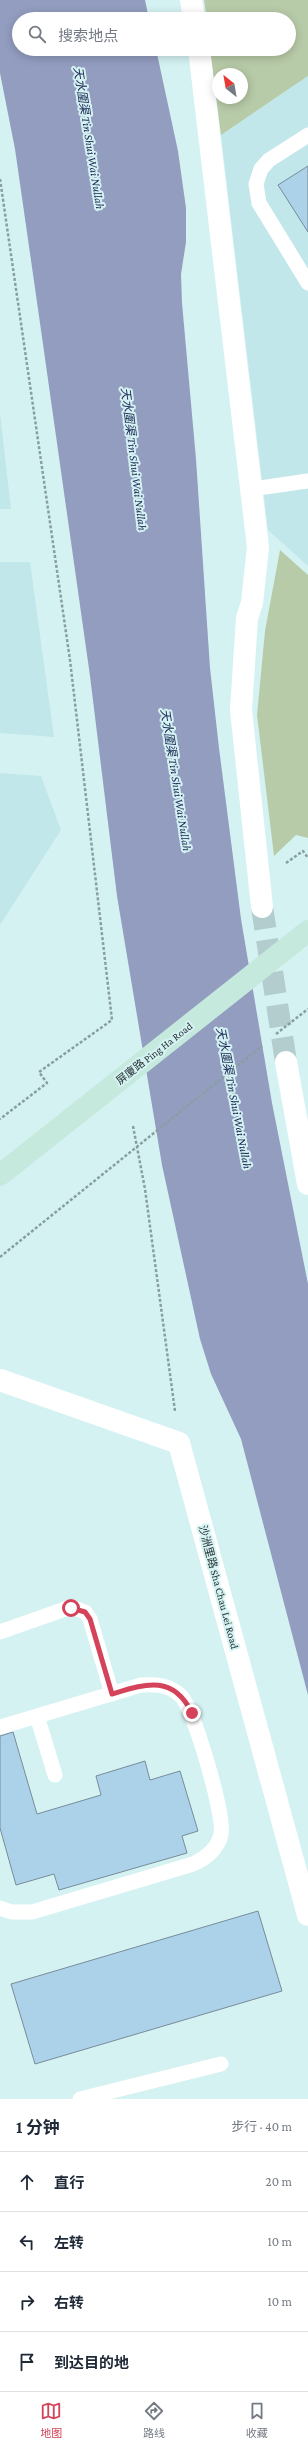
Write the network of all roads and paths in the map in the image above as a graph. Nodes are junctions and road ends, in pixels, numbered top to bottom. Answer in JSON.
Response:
{"nodes":[{"id":1,"x":191,"y":0,"type":"edge"},
{"id":2,"x":193,"y":12,"type":"edge"},
{"id":3,"x":200,"y":56,"type":"edge"},
{"id":4,"x":308,"y":135,"type":"edge"},
{"id":5,"x":0,"y":179,"type":"edge"},
{"id":6,"x":308,"y":283,"type":"edge"},
{"id":7,"x":308,"y":481,"type":"edge"},
{"id":8,"x":252,"y":489,"type":"junction"},
{"id":9,"x":262,"y":907,"type":"tunnel mouth"},
{"id":10,"x":308,"y":931,"type":"edge"},
{"id":11,"x":308,"y":1009,"type":"edge"},
{"id":12,"x":270,"y":1039,"type":"dead end"},
{"id":13,"x":264,"y":1044,"type":"dead end"},
{"id":14,"x":286,"y":1062,"type":"tunnel mouth"},
{"id":15,"x":0,"y":1119,"type":"edge"},
{"id":16,"x":133,"y":1126,"type":"dead end"},
{"id":17,"x":0,"y":1175,"type":"edge"},
{"id":18,"x":308,"y":1184,"type":"edge"},
{"id":19,"x":0,"y":1256,"type":"edge"},
{"id":20,"x":0,"y":1380,"type":"edge"},
{"id":21,"x":179,"y":1443,"type":"junction"},
{"id":22,"x":0,"y":1632,"type":"edge"},
{"id":23,"x":112,"y":1694,"type":"junction"},
{"id":24,"x":37,"y":1716,"type":"junction"},
{"id":25,"x":0,"y":1727,"type":"edge"},
{"id":26,"x":55,"y":1775,"type":"dead end"},
{"id":27,"x":0,"y":1908,"type":"edge"},
{"id":28,"x":308,"y":1915,"type":"edge"},
{"id":29,"x":221,"y":2064,"type":"dead end"},
{"id":30,"x":80,"y":2099,"type":"edge"}],
"edges":[{"from":1,"to":2,"type":"street"},
{"from":3,"to":8,"type":"street"},
{"from":4,"to":6,"type":"lane"},
{"from":5,"to":15,"type":"path"},
{"from":7,"to":8,"type":"lane"},
{"from":8,"to":9,"type":"street"},
{"from":10,"to":17,"type":"street","name":"屏廈路 Ping Ha Road"},
{"from":11,"to":12,"type":"path"},
{"from":13,"to":19,"type":"path"},
{"from":14,"to":18,"type":"street"},
{"from":16,"to":21,"type":"path"},
{"from":20,"to":21,"type":"street"},
{"from":21,"to":28,"type":"street","name":"沙洲里路 Sha Chau Lei Road"},
{"from":22,"to":23,"type":"lane"},
{"from":23,"to":24,"type":"lane"},
{"from":23,"to":27,"type":"lane"},
{"from":24,"to":25,"type":"lane"},
{"from":24,"to":26,"type":"lane"},
{"from":29,"to":30,"type":"lane"}]}
